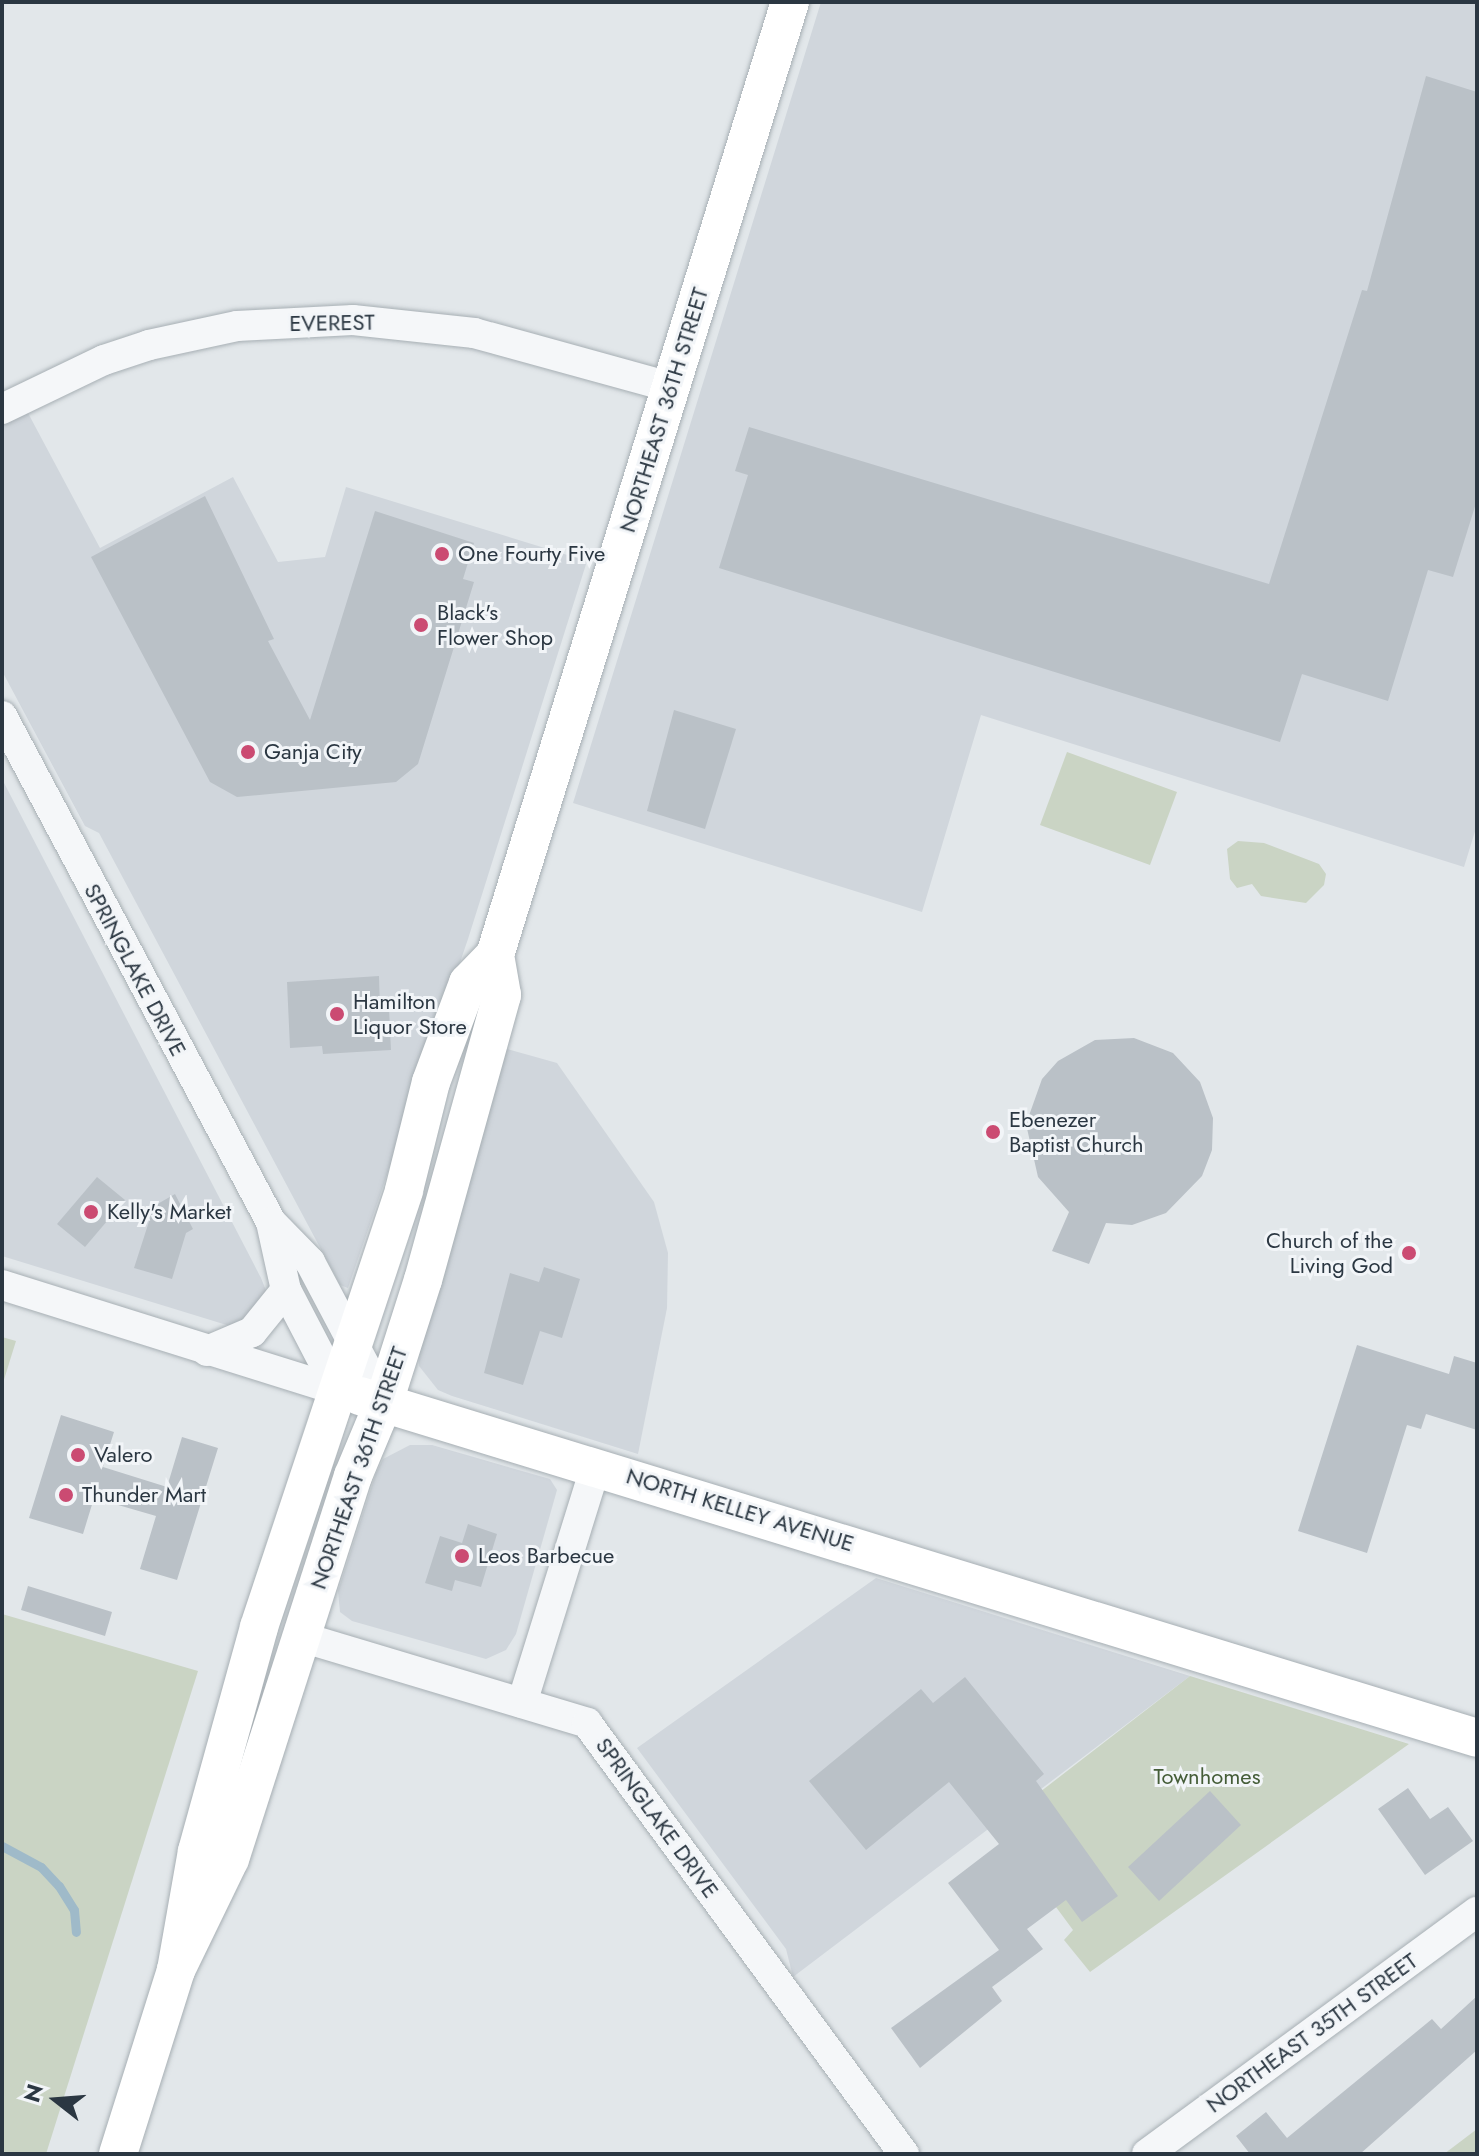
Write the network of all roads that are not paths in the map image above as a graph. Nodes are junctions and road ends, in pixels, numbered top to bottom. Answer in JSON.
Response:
{"nodes":[{"id":1,"x":790,"y":2,"type":"edge"},
{"id":2,"x":670,"y":387,"type":"junction"},
{"id":3,"x":2,"y":409,"type":"edge"},
{"id":4,"x":2,"y":716,"type":"edge"},
{"id":5,"x":495,"y":955,"type":"junction"},
{"id":6,"x":271,"y":1222,"type":"junction"},
{"id":7,"x":2,"y":1285,"type":"edge"},
{"id":8,"x":286,"y":1290,"type":"junction"},
{"id":9,"x":354,"y":1344,"type":"junction"},
{"id":10,"x":207,"y":1351,"type":"junction"},
{"id":11,"x":338,"y":1390,"type":"junction"},
{"id":12,"x":384,"y":1402,"type":"junction"},
{"id":13,"x":596,"y":1465,"type":"junction"},
{"id":14,"x":259,"y":1627,"type":"junction"},
{"id":15,"x":301,"y":1637,"type":"junction"},
{"id":16,"x":522,"y":1703,"type":"junction"},
{"id":17,"x":1477,"y":1738,"type":"edge"},
{"id":18,"x":1477,"y":1912,"type":"edge"},
{"id":19,"x":176,"y":1970,"type":"junction"},
{"id":20,"x":118,"y":2154,"type":"edge"},
{"id":21,"x":904,"y":2154,"type":"edge"},
{"id":22,"x":1147,"y":2154,"type":"edge"}],
"edges":[{"from":1,"to":2,"type":"main road","name":"NORTHEAST 36TH STREET"},
{"from":2,"to":3,"type":"street","name":"EVEREST"},
{"from":2,"to":5,"type":"main road","name":"NORTHEAST 36TH STREET"},
{"from":4,"to":6,"type":"street","name":"SPRINGLAKE DRIVE"},
{"from":5,"to":9,"type":"main road","name":"NORTHEAST 36TH STREET"},
{"from":5,"to":12,"type":"main road","name":"NORTHEAST 36TH STREET"},
{"from":6,"to":8,"type":"street","name":"SPRINGLAKE DRIVE"},
{"from":6,"to":9,"type":"street","name":"SPRINGLAKE DRIVE"},
{"from":7,"to":10,"type":"street","name":"NORTH KELLEY AVENUE"},
{"from":8,"to":10,"type":"street"},
{"from":8,"to":11,"type":"street","name":"SPRINGLAKE DRIVE"},
{"from":9,"to":11,"type":"main road","name":"NORTHEAST 36TH STREET"},
{"from":9,"to":12,"type":"street","name":"SPRINGLAKE DRIVE"},
{"from":10,"to":11,"type":"street","name":"NORTH KELLEY AVENUE"},
{"from":11,"to":12,"type":"main road","name":"NORTH KELLEY AVENUE"},
{"from":11,"to":14,"type":"main road","name":"NORTHEAST 36TH STREET"},
{"from":12,"to":13,"type":"main road","name":"NORTH KELLEY AVENUE"},
{"from":12,"to":15,"type":"main road","name":"NORTHEAST 36TH STREET"},
{"from":13,"to":16,"type":"street"},
{"from":13,"to":17,"type":"main road","name":"NORTH KELLEY AVENUE"},
{"from":14,"to":15,"type":"main road"},
{"from":14,"to":19,"type":"main road","name":"NORTHEAST 36TH STREET"},
{"from":15,"to":16,"type":"street","name":"SPRINGLAKE DRIVE"},
{"from":15,"to":19,"type":"main road","name":"NORTHEAST 36TH STREET"},
{"from":16,"to":21,"type":"street","name":"SPRINGLAKE DRIVE"},
{"from":18,"to":22,"type":"street","name":"NORTHEAST 35TH STREET"},
{"from":19,"to":20,"type":"main road","name":"NORTHEAST 36TH STREET"}]}
